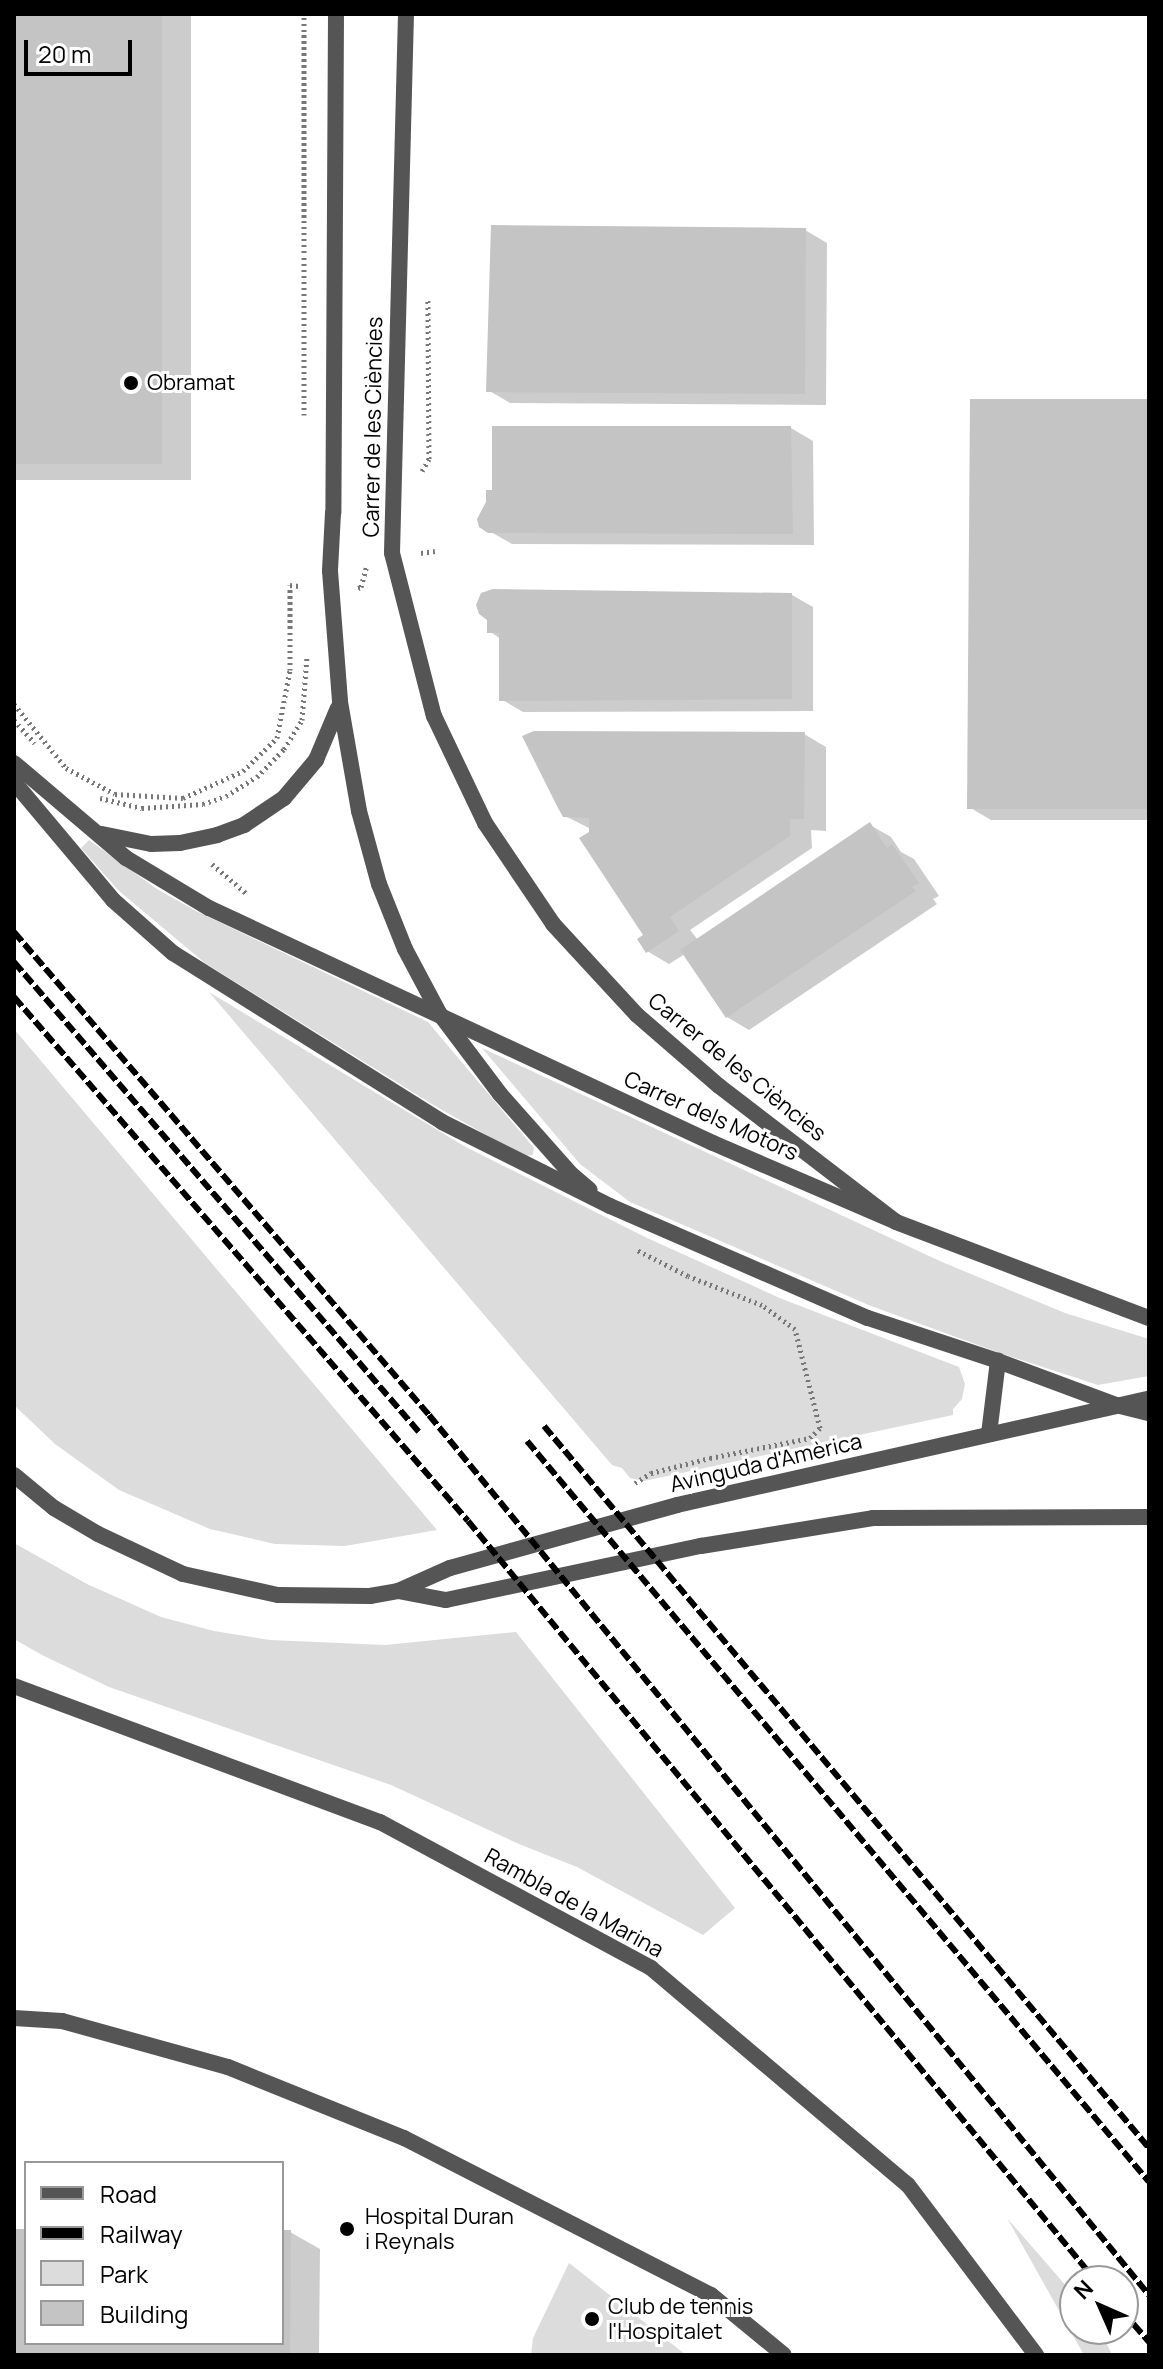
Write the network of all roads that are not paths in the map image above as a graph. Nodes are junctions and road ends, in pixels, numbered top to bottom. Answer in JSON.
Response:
{"nodes":[{"id":1,"x":336,"y":14,"type":"edge"},
{"id":2,"x":406,"y":14,"type":"edge"},
{"id":3,"x":340,"y":702,"type":"junction"},
{"id":4,"x":14,"y":763,"type":"edge"},
{"id":5,"x":14,"y":782,"type":"edge"},
{"id":6,"x":94,"y":832,"type":"junction"},
{"id":7,"x":439,"y":1013,"type":"junction"},
{"id":8,"x":610,"y":1206,"type":"junction"},
{"id":9,"x":896,"y":1222,"type":"junction"},
{"id":10,"x":1149,"y":1318,"type":"edge"},
{"id":11,"x":998,"y":1361,"type":"junction"},
{"id":12,"x":1149,"y":1399,"type":"edge"},
{"id":13,"x":1116,"y":1405,"type":"junction"},
{"id":14,"x":1149,"y":1413,"type":"edge"},
{"id":15,"x":989,"y":1434,"type":"junction"},
{"id":16,"x":14,"y":1475,"type":"edge"},
{"id":17,"x":1149,"y":1517,"type":"edge"},
{"id":18,"x":398,"y":1591,"type":"junction"},
{"id":19,"x":14,"y":1686,"type":"edge"},
{"id":20,"x":14,"y":2018,"type":"edge"},
{"id":21,"x":784,"y":2355,"type":"edge"},
{"id":22,"x":1036,"y":2355,"type":"edge"}],
"edges":[{"from":1,"to":3,"type":"street","name":"Carrer de les Ciències"},
{"from":2,"to":9,"type":"street","name":"Carrer de les Ciències"},
{"from":3,"to":6,"type":"street","name":"Carrer de les Ciències"},
{"from":3,"to":7,"type":"street","name":"Carrer de les Ciències"},
{"from":4,"to":6,"type":"street","name":"Carrer dels Motors"},
{"from":5,"to":8,"type":"street","name":"Carrer dels Motors"},
{"from":6,"to":7,"type":"street","name":"Carrer dels Motors"},
{"from":7,"to":8,"type":"street","name":"Carrer dels Motors"},
{"from":7,"to":9,"type":"street","name":"Carrer dels Motors"},
{"from":8,"to":11,"type":"street","name":"Carrer dels Motors"},
{"from":9,"to":10,"type":"street","name":"Carrer dels Motors"},
{"from":11,"to":13,"type":"street","name":"Carrer dels Motors"},
{"from":11,"to":15,"type":"street"},
{"from":12,"to":13,"type":"street","name":"Avinguda d'Amèrica"},
{"from":13,"to":14,"type":"street","name":"Carrer dels Motors"},
{"from":13,"to":15,"type":"street","name":"Avinguda d'Amèrica"},
{"from":15,"to":18,"type":"street","name":"Avinguda d'Amèrica"},
{"from":16,"to":18,"type":"street","name":"Avinguda d'Amèrica"},
{"from":17,"to":18,"type":"street","name":"Avinguda d'Amèrica"},
{"from":19,"to":22,"type":"street","name":"Rambla de la Marina"},
{"from":20,"to":21,"type":"street"}]}
